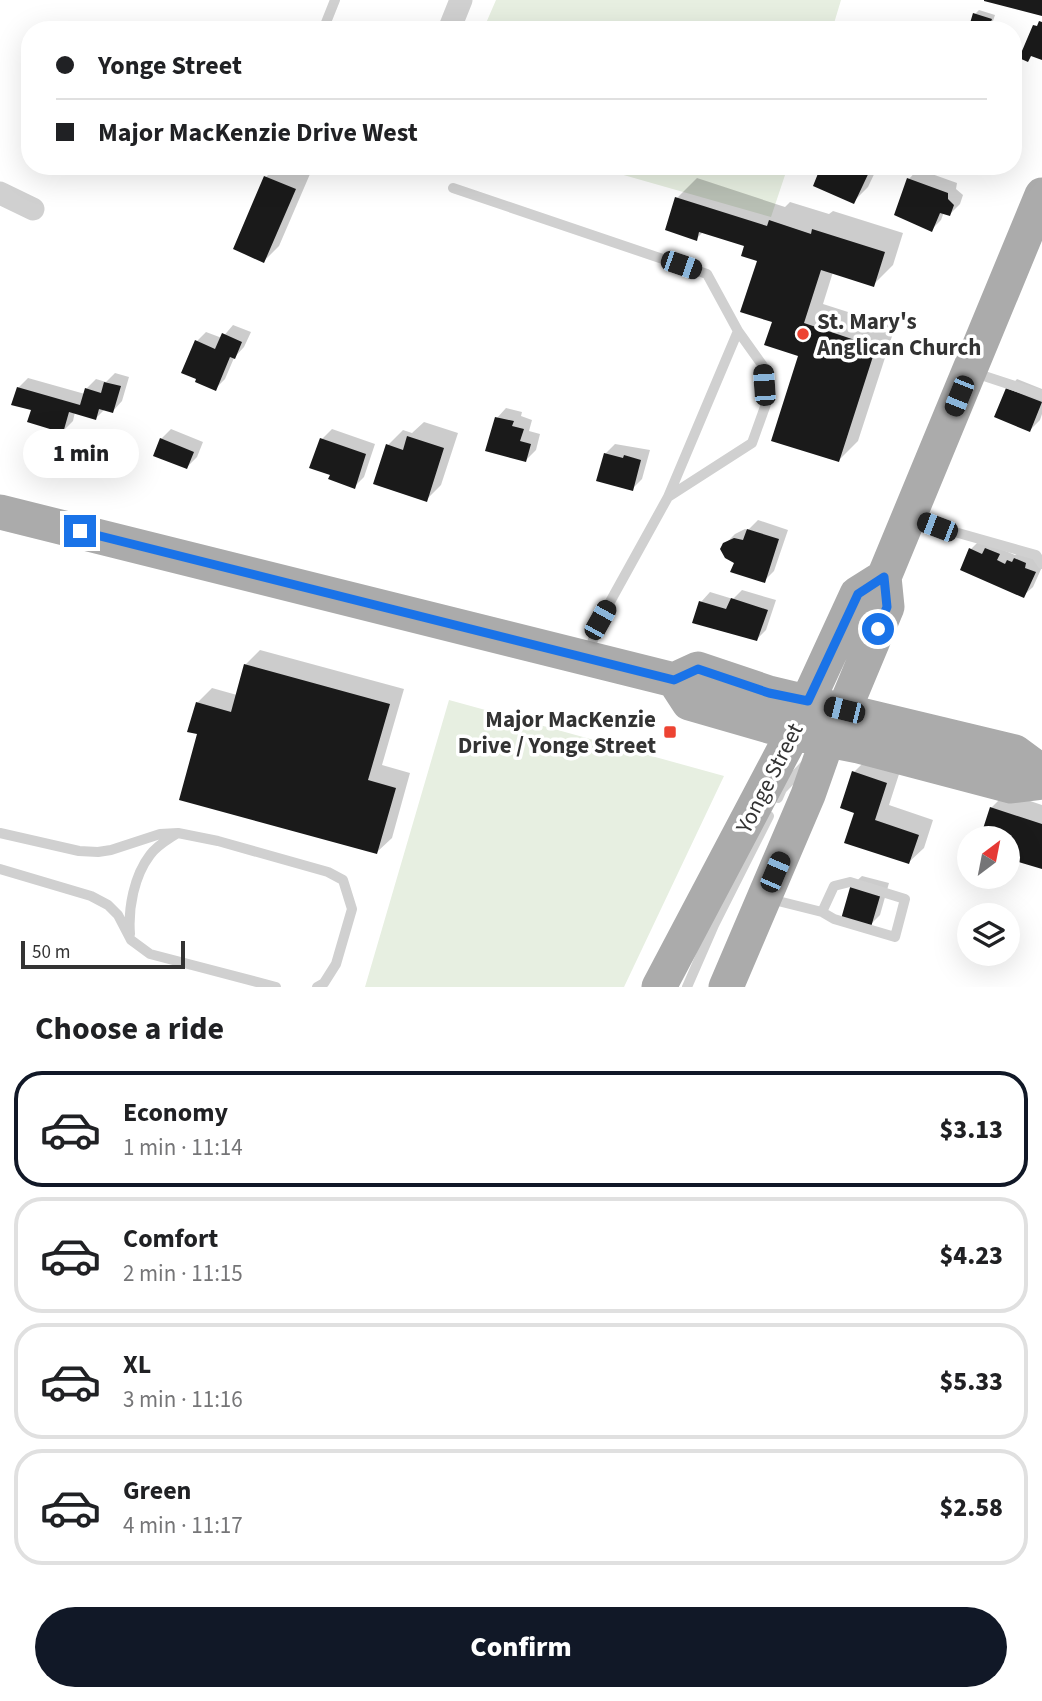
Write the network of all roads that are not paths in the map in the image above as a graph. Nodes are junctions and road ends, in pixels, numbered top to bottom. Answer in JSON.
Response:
{"nodes":[{"id":1,"x":335,"y":0,"type":"edge"},
{"id":2,"x":461,"y":0,"type":"edge"},
{"id":3,"x":327,"y":21,"type":"edge"},
{"id":4,"x":453,"y":21,"type":"edge"},
{"id":5,"x":453,"y":188,"type":"dead end"},
{"id":6,"x":0,"y":193,"type":"edge"},
{"id":7,"x":1042,"y":195,"type":"edge"},
{"id":8,"x":33,"y":209,"type":"dead end"},
{"id":9,"x":738,"y":331,"type":"junction"},
{"id":10,"x":969,"y":371,"type":"junction"},
{"id":11,"x":1042,"y":395,"type":"edge"},
{"id":12,"x":668,"y":497,"type":"junction"},
{"id":13,"x":0,"y":512,"type":"edge"},
{"id":14,"x":909,"y":516,"type":"junction"},
{"id":15,"x":1042,"y":564,"type":"edge"},
{"id":16,"x":884,"y":577,"type":"junction"},
{"id":17,"x":586,"y":658,"type":"junction"},
{"id":18,"x":674,"y":680,"type":"junction"},
{"id":19,"x":808,"y":701,"type":"junction"},
{"id":20,"x":844,"y":710,"type":"junction"},
{"id":21,"x":793,"y":733,"type":"junction"},
{"id":22,"x":828,"y":741,"type":"junction"},
{"id":23,"x":1042,"y":772,"type":"edge"},
{"id":24,"x":1042,"y":782,"type":"edge"},
{"id":25,"x":0,"y":833,"type":"edge"},
{"id":26,"x":178,"y":833,"type":"junction"},
{"id":27,"x":0,"y":869,"type":"edge"},
{"id":28,"x":716,"y":881,"type":"junction"},
{"id":29,"x":764,"y":897,"type":"junction"},
{"id":30,"x":822,"y":912,"type":"junction"},
{"id":31,"x":715,"y":925,"type":"junction"},
{"id":32,"x":131,"y":940,"type":"junction"},
{"id":33,"x":276,"y":987,"type":"edge"},
{"id":34,"x":317,"y":987,"type":"edge"},
{"id":35,"x":659,"y":987,"type":"edge"},
{"id":36,"x":687,"y":987,"type":"edge"},
{"id":37,"x":726,"y":987,"type":"edge"}],
"edges":[{"from":1,"to":3,"type":"lane"},
{"from":2,"to":4,"type":"street"},
{"from":5,"to":9,"type":"lane"},
{"from":6,"to":8,"type":"street"},
{"from":7,"to":10,"type":"main road","name":"Yonge Street"},
{"from":9,"to":12,"type":"lane"},
{"from":9,"to":12,"type":"lane"},
{"from":10,"to":11,"type":"lane"},
{"from":10,"to":14,"type":"main road","name":"Yonge Street"},
{"from":12,"to":17,"type":"lane"},
{"from":13,"to":17,"type":"main road"},
{"from":14,"to":15,"type":"lane"},
{"from":14,"to":16,"type":"main road","name":"Yonge Street"},
{"from":16,"to":19,"type":"main road","name":"Yonge Street"},
{"from":16,"to":20,"type":"main road","name":"Yonge Street"},
{"from":17,"to":18,"type":"main road"},
{"from":18,"to":19,"type":"main road"},
{"from":18,"to":21,"type":"main road"},
{"from":19,"to":20,"type":"main road"},
{"from":19,"to":21,"type":"main road","name":"Yonge Street"},
{"from":20,"to":22,"type":"main road","name":"Yonge Street"},
{"from":20,"to":23,"type":"main road"},
{"from":21,"to":22,"type":"main road"},
{"from":21,"to":28,"type":"main road","name":"Yonge Street"},
{"from":22,"to":24,"type":"main road"},
{"from":22,"to":29,"type":"main road","name":"Yonge Street"},
{"from":22,"to":31,"type":"lane"},
{"from":25,"to":26,"type":"lane"},
{"from":26,"to":32,"type":"lane"},
{"from":26,"to":34,"type":"lane"},
{"from":27,"to":32,"type":"lane"},
{"from":28,"to":31,"type":"lane"},
{"from":28,"to":35,"type":"main road","name":"Yonge Street"},
{"from":29,"to":30,"type":"lane"},
{"from":29,"to":37,"type":"main road","name":"Yonge Street"},
{"from":30,"to":30,"type":"lane"},
{"from":31,"to":36,"type":"lane"},
{"from":32,"to":33,"type":"lane"}]}
